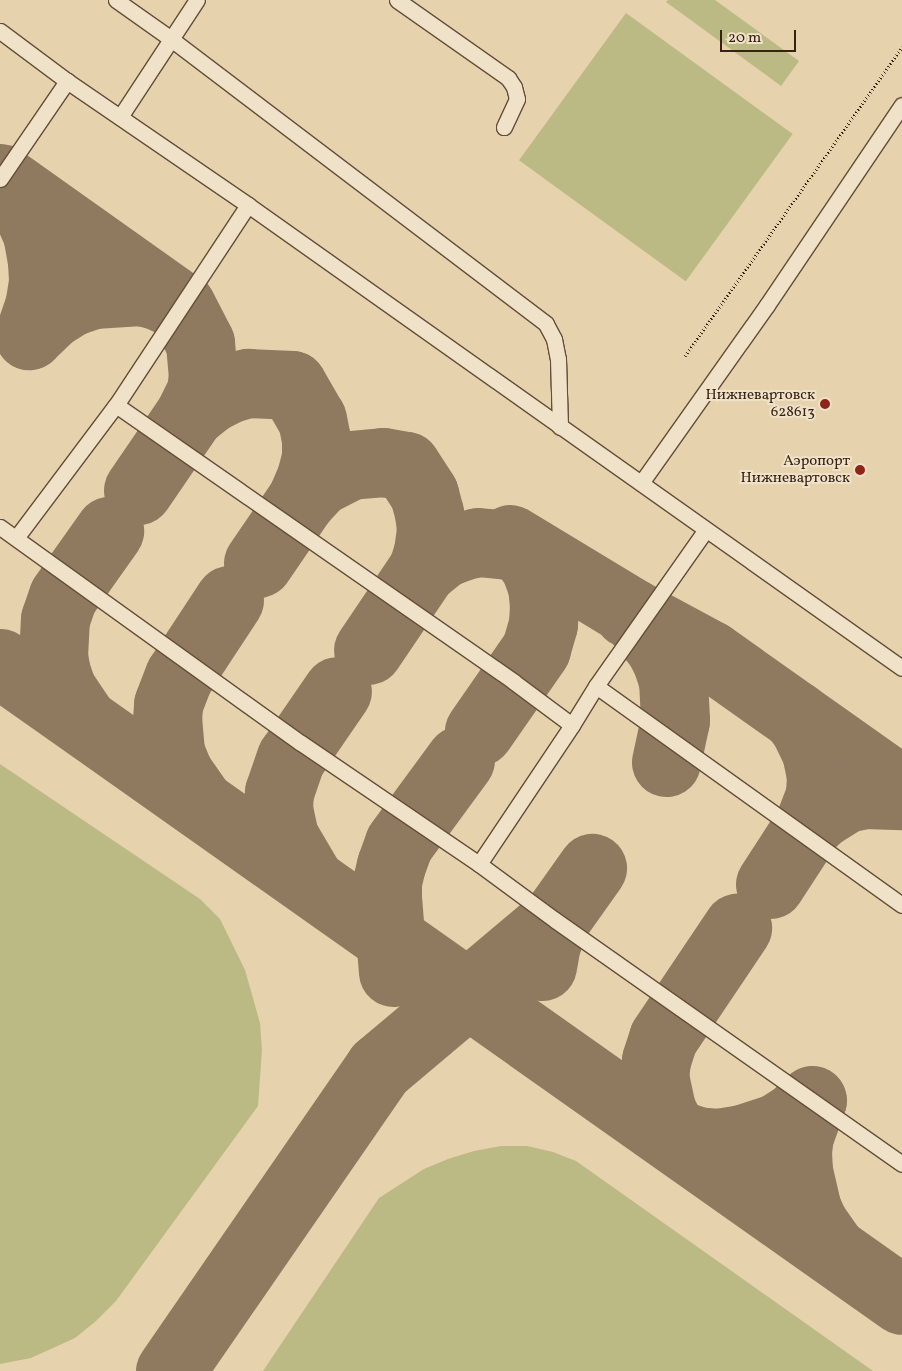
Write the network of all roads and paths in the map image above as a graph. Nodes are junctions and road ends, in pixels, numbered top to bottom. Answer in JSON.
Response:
{"nodes":[{"id":1,"x":116,"y":0,"type":"edge"},
{"id":2,"x":197,"y":0,"type":"edge"},
{"id":3,"x":397,"y":0,"type":"edge"},
{"id":4,"x":0,"y":31,"type":"edge"},
{"id":5,"x":171,"y":39,"type":"junction"},
{"id":6,"x":902,"y":47,"type":"edge"},
{"id":7,"x":67,"y":81,"type":"junction"},
{"id":8,"x":902,"y":105,"type":"edge"},
{"id":9,"x":120,"y":117,"type":"junction"},
{"id":10,"x":504,"y":127,"type":"dead end"},
{"id":11,"x":0,"y":179,"type":"edge"},
{"id":12,"x":248,"y":205,"type":"junction"},
{"id":13,"x":685,"y":356,"type":"dead end"},
{"id":14,"x":116,"y":405,"type":"junction"},
{"id":15,"x":560,"y":427,"type":"junction"},
{"id":16,"x":641,"y":483,"type":"junction"},
{"id":17,"x":0,"y":527,"type":"edge"},
{"id":18,"x":705,"y":531,"type":"junction"},
{"id":19,"x":16,"y":538,"type":"junction"},
{"id":20,"x":902,"y":668,"type":"edge"},
{"id":21,"x":596,"y":686,"type":"junction"},
{"id":22,"x":572,"y":725,"type":"junction"},
{"id":23,"x":479,"y":864,"type":"junction"},
{"id":24,"x":902,"y":905,"type":"edge"},
{"id":25,"x":902,"y":1164,"type":"edge"}],
"edges":[{"from":1,"to":5,"type":"lane"},
{"from":2,"to":5,"type":"lane"},
{"from":3,"to":10,"type":"lane"},
{"from":4,"to":7,"type":"lane"},
{"from":5,"to":9,"type":"lane"},
{"from":5,"to":15,"type":"lane"},
{"from":6,"to":13,"type":"path"},
{"from":7,"to":9,"type":"lane"},
{"from":7,"to":11,"type":"lane"},
{"from":8,"to":16,"type":"lane"},
{"from":9,"to":12,"type":"lane"},
{"from":12,"to":14,"type":"lane"},
{"from":12,"to":15,"type":"lane"},
{"from":14,"to":19,"type":"lane"},
{"from":14,"to":22,"type":"lane"},
{"from":15,"to":16,"type":"lane"},
{"from":16,"to":18,"type":"lane"},
{"from":17,"to":19,"type":"lane"},
{"from":18,"to":20,"type":"lane"},
{"from":18,"to":21,"type":"lane"},
{"from":19,"to":23,"type":"lane"},
{"from":21,"to":22,"type":"lane"},
{"from":21,"to":24,"type":"lane"},
{"from":22,"to":23,"type":"lane"},
{"from":23,"to":25,"type":"lane"}]}
